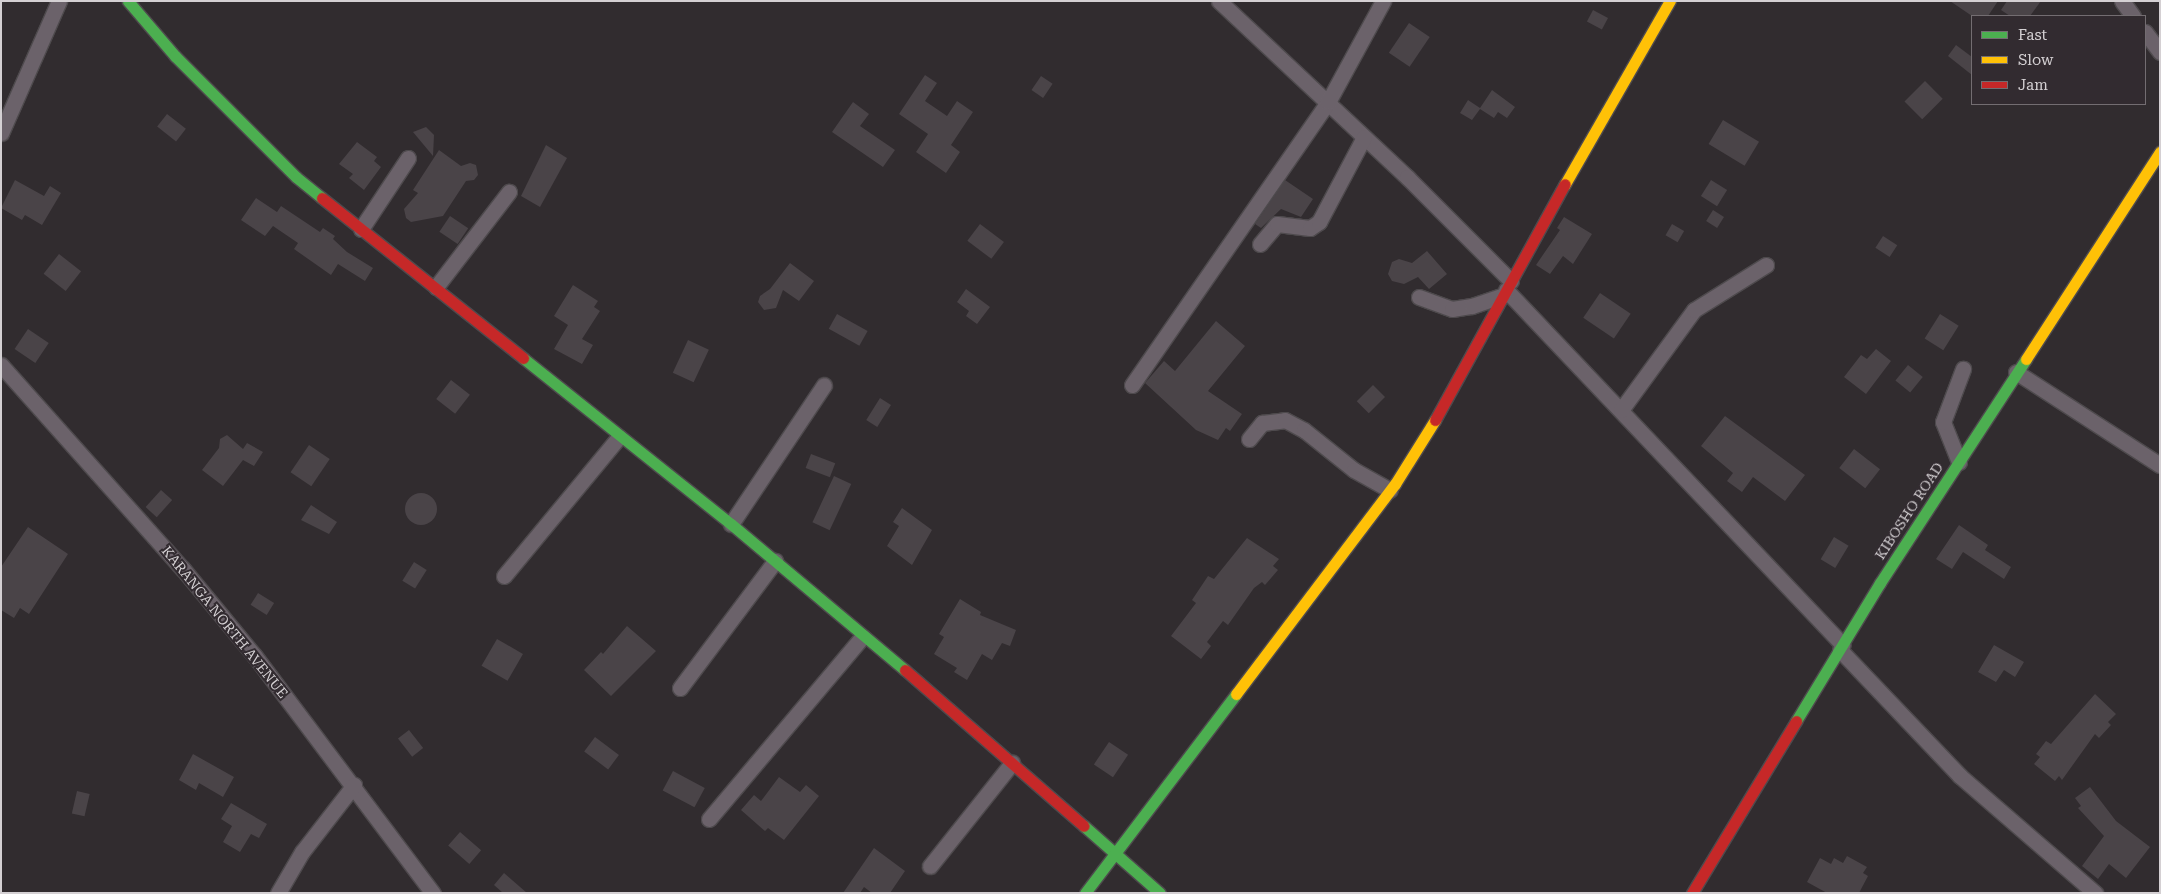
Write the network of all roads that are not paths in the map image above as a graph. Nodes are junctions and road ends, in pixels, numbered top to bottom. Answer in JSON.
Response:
{"nodes":[{"id":1,"x":60,"y":1,"type":"edge"},
{"id":2,"x":128,"y":1,"type":"edge"},
{"id":3,"x":1219,"y":1,"type":"edge"},
{"id":4,"x":1383,"y":1,"type":"edge"},
{"id":5,"x":1670,"y":1,"type":"edge"},
{"id":6,"x":2122,"y":1,"type":"edge"},
{"id":7,"x":2132,"y":15,"type":"edge"},
{"id":8,"x":2146,"y":33,"type":"edge"},
{"id":9,"x":2160,"y":52,"type":"edge"},
{"id":10,"x":1328,"y":102,"type":"junction"},
{"id":11,"x":1,"y":133,"type":"edge"},
{"id":12,"x":1364,"y":137,"type":"junction"},
{"id":13,"x":2160,"y":152,"type":"edge"},
{"id":14,"x":408,"y":158,"type":"dead end"},
{"id":15,"x":509,"y":192,"type":"dead end"},
{"id":16,"x":361,"y":228,"type":"junction"},
{"id":17,"x":1260,"y":244,"type":"dead end"},
{"id":18,"x":1766,"y":266,"type":"dead end"},
{"id":19,"x":436,"y":287,"type":"junction"},
{"id":20,"x":1507,"y":289,"type":"junction"},
{"id":21,"x":1419,"y":297,"type":"dead end"},
{"id":22,"x":1,"y":365,"type":"edge"},
{"id":23,"x":1963,"y":368,"type":"dead end"},
{"id":24,"x":2016,"y":372,"type":"junction"},
{"id":25,"x":824,"y":385,"type":"dead end"},
{"id":26,"x":1132,"y":385,"type":"dead end"},
{"id":27,"x":1621,"y":410,"type":"junction"},
{"id":28,"x":619,"y":438,"type":"junction"},
{"id":29,"x":1249,"y":439,"type":"dead end"},
{"id":30,"x":1959,"y":462,"type":"junction"},
{"id":31,"x":2160,"y":465,"type":"edge"},
{"id":32,"x":1390,"y":490,"type":"junction"},
{"id":33,"x":731,"y":524,"type":"junction"},
{"id":34,"x":775,"y":561,"type":"junction"},
{"id":35,"x":504,"y":576,"type":"dead end"},
{"id":36,"x":862,"y":637,"type":"junction"},
{"id":37,"x":1841,"y":647,"type":"junction"},
{"id":38,"x":680,"y":688,"type":"dead end"},
{"id":39,"x":1012,"y":763,"type":"junction"},
{"id":40,"x":354,"y":785,"type":"junction"},
{"id":41,"x":709,"y":819,"type":"dead end"},
{"id":42,"x":1114,"y":851,"type":"junction"},
{"id":43,"x":930,"y":866,"type":"dead end"},
{"id":44,"x":278,"y":893,"type":"edge"},
{"id":45,"x":433,"y":893,"type":"edge"},
{"id":46,"x":1085,"y":893,"type":"edge"},
{"id":47,"x":1160,"y":893,"type":"edge"},
{"id":48,"x":1692,"y":893,"type":"edge"},
{"id":49,"x":2095,"y":893,"type":"edge"}],
"edges":[{"from":1,"to":11,"type":"street"},
{"from":2,"to":16,"type":"street"},
{"from":3,"to":10,"type":"street"},
{"from":4,"to":10,"type":"street"},
{"from":5,"to":20,"type":"street"},
{"from":6,"to":7,"type":"street"},
{"from":8,"to":9,"type":"street"},
{"from":10,"to":12,"type":"street"},
{"from":10,"to":26,"type":"street"},
{"from":12,"to":17,"type":"street"},
{"from":12,"to":20,"type":"street"},
{"from":13,"to":24,"type":"street","name":"KIBOSHO ROAD"},
{"from":14,"to":16,"type":"street"},
{"from":15,"to":19,"type":"street"},
{"from":16,"to":19,"type":"street"},
{"from":18,"to":27,"type":"street"},
{"from":19,"to":28,"type":"street"},
{"from":20,"to":21,"type":"street"},
{"from":20,"to":27,"type":"street"},
{"from":20,"to":32,"type":"street"},
{"from":22,"to":40,"type":"street","name":"KARANGA NORTH AVENUE"},
{"from":23,"to":30,"type":"street"},
{"from":24,"to":30,"type":"street","name":"KIBOSHO ROAD"},
{"from":24,"to":31,"type":"street"},
{"from":25,"to":33,"type":"street"},
{"from":27,"to":37,"type":"street"},
{"from":28,"to":33,"type":"street"},
{"from":28,"to":35,"type":"street"},
{"from":29,"to":32,"type":"street"},
{"from":30,"to":37,"type":"street","name":"KIBOSHO ROAD"},
{"from":32,"to":42,"type":"street"},
{"from":33,"to":34,"type":"street"},
{"from":34,"to":36,"type":"street"},
{"from":34,"to":38,"type":"street"},
{"from":36,"to":39,"type":"street"},
{"from":36,"to":41,"type":"street"},
{"from":37,"to":48,"type":"street","name":"KIBOSHO ROAD"},
{"from":37,"to":49,"type":"street"},
{"from":39,"to":42,"type":"street"},
{"from":39,"to":43,"type":"street"},
{"from":40,"to":44,"type":"street"},
{"from":40,"to":45,"type":"street","name":"KARANGA NORTH AVENUE"},
{"from":42,"to":46,"type":"street"},
{"from":42,"to":47,"type":"street"}]}
